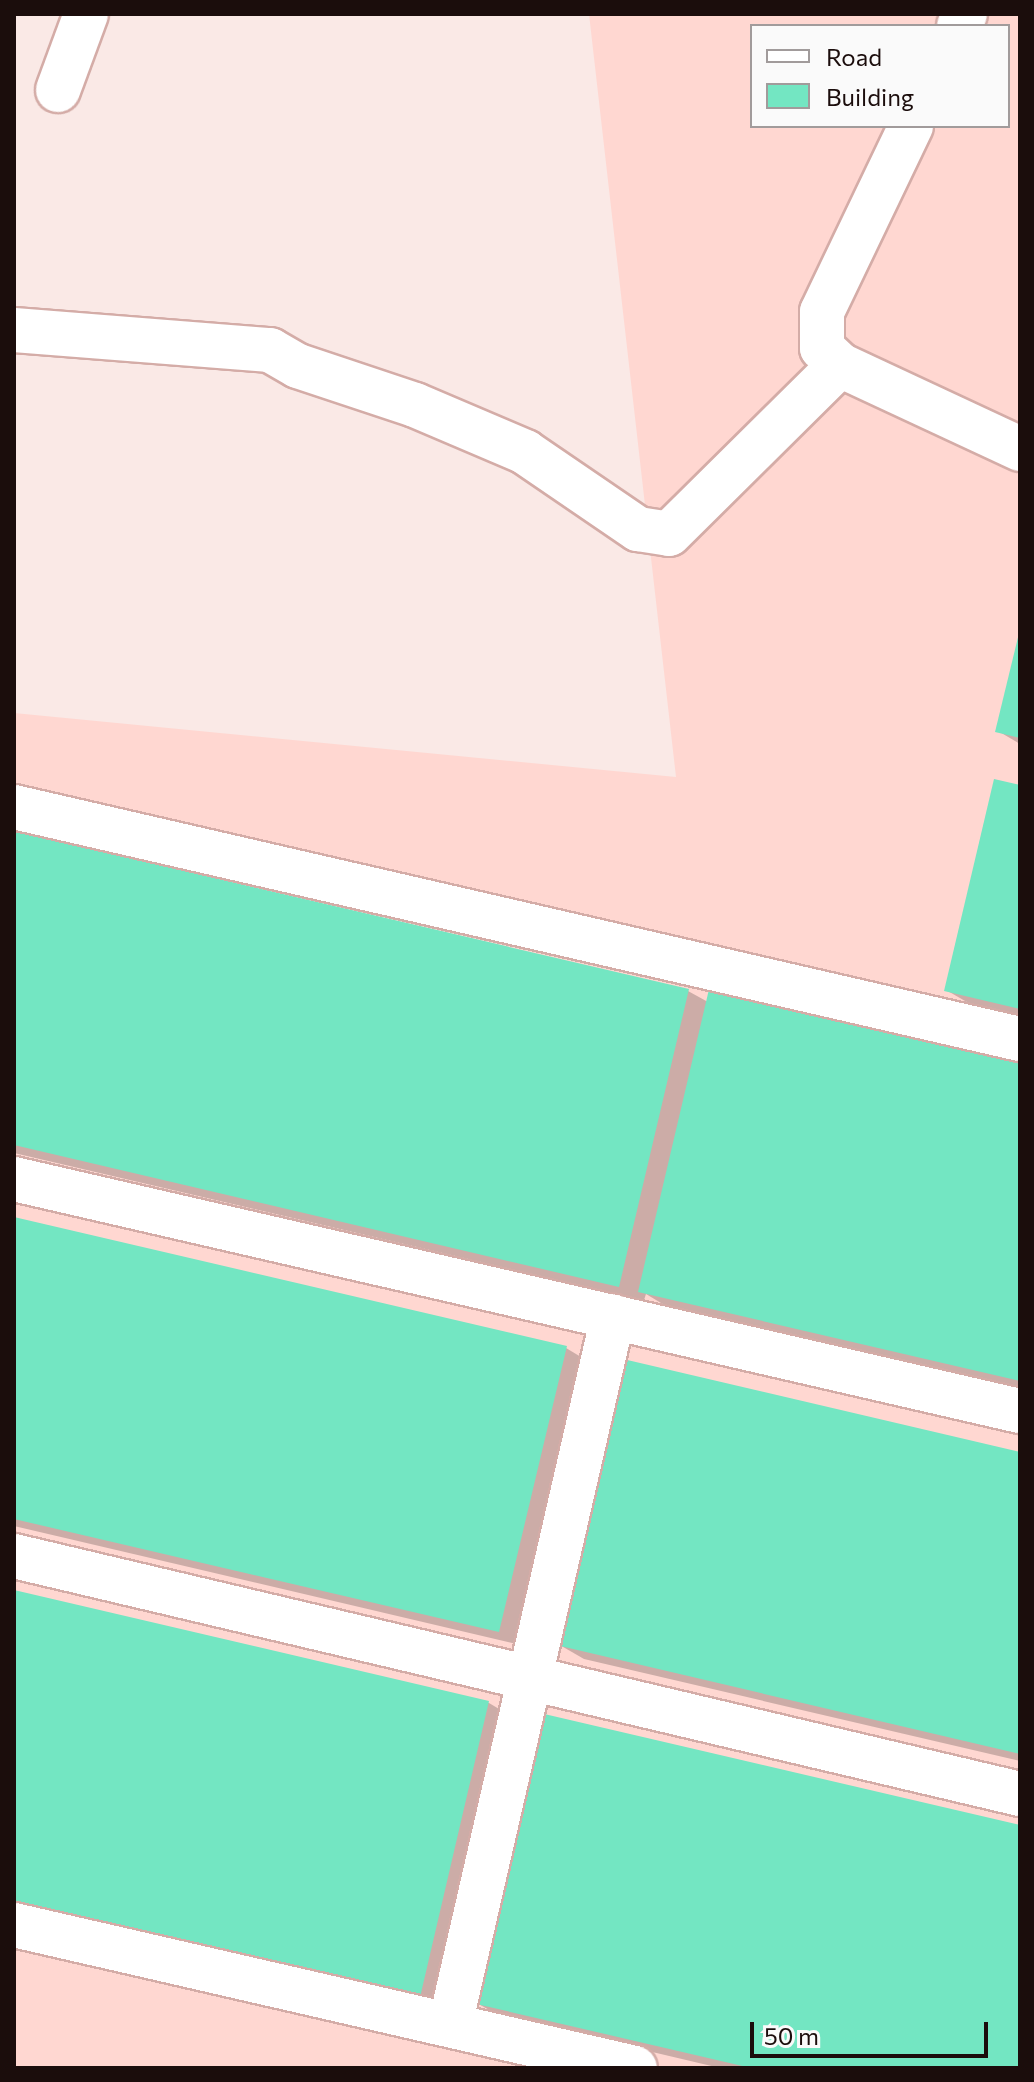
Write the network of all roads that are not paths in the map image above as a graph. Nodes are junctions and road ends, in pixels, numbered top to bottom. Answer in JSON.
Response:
{"nodes":[{"id":1,"x":86,"y":14,"type":"edge"},
{"id":2,"x":58,"y":90,"type":"dead end"},
{"id":3,"x":910,"y":128,"type":"edge"},
{"id":4,"x":14,"y":330,"type":"edge"},
{"id":5,"x":840,"y":365,"type":"junction"},
{"id":6,"x":1020,"y":449,"type":"edge"},
{"id":7,"x":14,"y":807,"type":"edge"},
{"id":8,"x":1020,"y":1039,"type":"edge"},
{"id":9,"x":14,"y":1179,"type":"edge"},
{"id":10,"x":613,"y":1316,"type":"junction"},
{"id":11,"x":1020,"y":1411,"type":"edge"},
{"id":12,"x":14,"y":1556,"type":"edge"},
{"id":13,"x":530,"y":1675,"type":"junction"},
{"id":14,"x":1020,"y":1794,"type":"edge"},
{"id":15,"x":14,"y":1925,"type":"edge"},
{"id":16,"x":450,"y":2025,"type":"junction"},
{"id":17,"x":635,"y":2068,"type":"edge"}],
"edges":[{"from":1,"to":2,"type":"street"},
{"from":3,"to":5,"type":"street"},
{"from":4,"to":5,"type":"street"},
{"from":5,"to":6,"type":"street"},
{"from":7,"to":8,"type":"street"},
{"from":9,"to":10,"type":"street"},
{"from":10,"to":11,"type":"street"},
{"from":10,"to":13,"type":"street"},
{"from":12,"to":13,"type":"street"},
{"from":13,"to":14,"type":"street"},
{"from":13,"to":16,"type":"street"},
{"from":15,"to":16,"type":"street"},
{"from":16,"to":17,"type":"street"}]}
